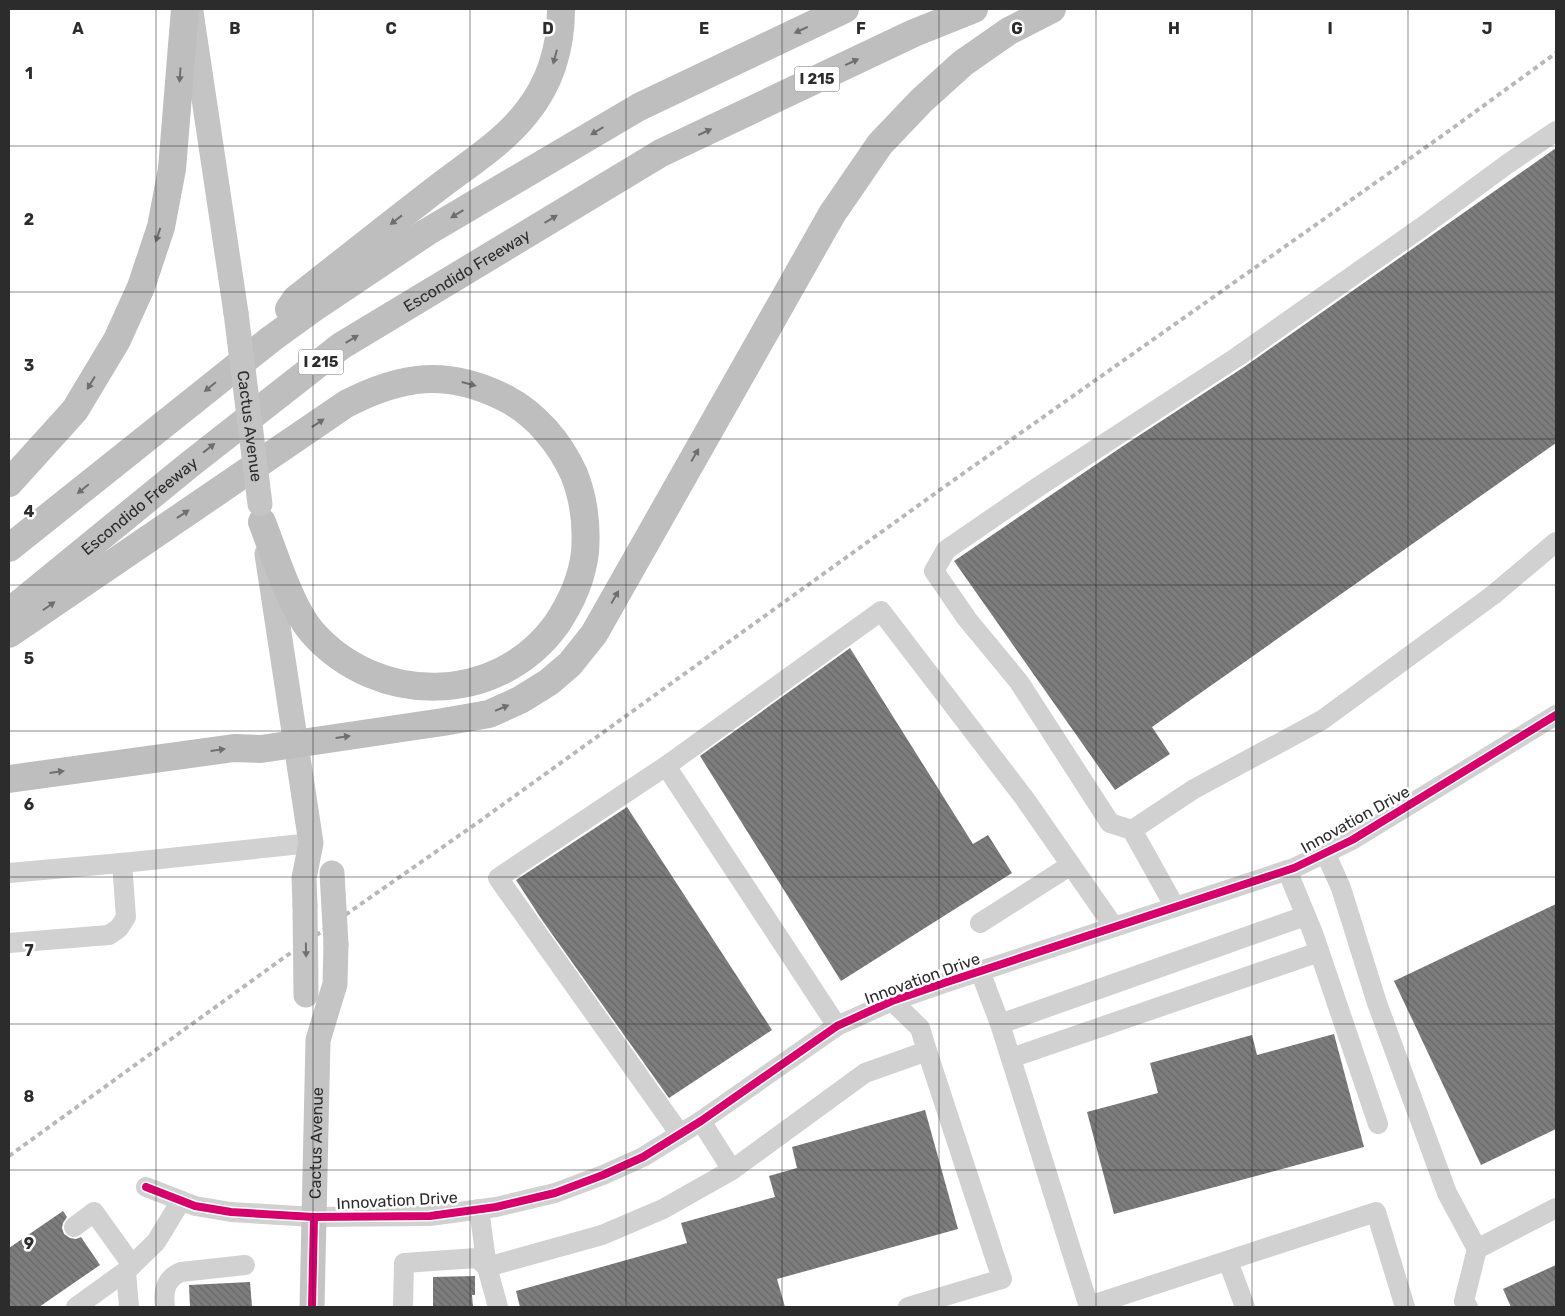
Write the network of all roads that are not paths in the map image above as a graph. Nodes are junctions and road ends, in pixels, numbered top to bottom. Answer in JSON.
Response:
{"nodes":[{"id":1,"x":185,"y":9,"type":"edge"},
{"id":2,"x":191,"y":9,"type":"edge"},
{"id":3,"x":561,"y":9,"type":"edge"},
{"id":4,"x":845,"y":9,"type":"edge"},
{"id":5,"x":974,"y":9,"type":"edge"},
{"id":6,"x":1052,"y":9,"type":"edge"},
{"id":7,"x":1556,"y":131,"type":"edge"},
{"id":8,"x":271,"y":339,"type":"junction"},
{"id":9,"x":9,"y":483,"type":"edge"},
{"id":10,"x":261,"y":513,"type":"junction"},
{"id":11,"x":1556,"y":542,"type":"edge"},
{"id":12,"x":9,"y":548,"type":"edge"},
{"id":13,"x":9,"y":612,"type":"edge"},
{"id":14,"x":9,"y":634,"type":"edge"},
{"id":15,"x":1556,"y":715,"type":"edge"},
{"id":16,"x":294,"y":744,"type":"junction"},
{"id":17,"x":666,"y":766,"type":"junction"},
{"id":18,"x":9,"y":779,"type":"edge"},
{"id":19,"x":1132,"y":830,"type":"junction"},
{"id":20,"x":311,"y":842,"type":"junction"},
{"id":21,"x":1325,"y":852,"type":"junction"},
{"id":22,"x":122,"y":863,"type":"junction"},
{"id":23,"x":1071,"y":865,"type":"junction"},
{"id":24,"x":1286,"y":870,"type":"junction"},
{"id":25,"x":9,"y":873,"type":"edge"},
{"id":26,"x":1175,"y":907,"type":"junction"},
{"id":27,"x":1304,"y":916,"type":"junction"},
{"id":28,"x":980,"y":923,"type":"dead end"},
{"id":29,"x":1114,"y":927,"type":"junction"},
{"id":30,"x":9,"y":944,"type":"edge"},
{"id":31,"x":1319,"y":952,"type":"junction"},
{"id":32,"x":980,"y":971,"type":"junction"},
{"id":33,"x":892,"y":1001,"type":"junction"},
{"id":34,"x":1000,"y":1024,"type":"junction"},
{"id":35,"x":837,"y":1026,"type":"junction"},
{"id":36,"x":318,"y":1040,"type":"junction"},
{"id":37,"x":927,"y":1051,"type":"junction"},
{"id":38,"x":1011,"y":1058,"type":"junction"},
{"id":39,"x":701,"y":1122,"type":"junction"},
{"id":40,"x":1378,"y":1124,"type":"dead end"},
{"id":41,"x":680,"y":1134,"type":"junction"},
{"id":42,"x":732,"y":1170,"type":"junction"},
{"id":43,"x":146,"y":1186,"type":"dead end"},
{"id":44,"x":180,"y":1201,"type":"junction"},
{"id":45,"x":1556,"y":1208,"type":"edge"},
{"id":46,"x":479,"y":1209,"type":"junction"},
{"id":47,"x":314,"y":1217,"type":"junction"},
{"id":48,"x":74,"y":1227,"type":"dead end"},
{"id":49,"x":1477,"y":1250,"type":"junction"},
{"id":50,"x":1228,"y":1261,"type":"junction"},
{"id":51,"x":245,"y":1265,"type":"dead end"},
{"id":52,"x":487,"y":1267,"type":"junction"},
{"id":53,"x":129,"y":1268,"type":"junction"},
{"id":54,"x":76,"y":1307,"type":"edge"},
{"id":55,"x":129,"y":1307,"type":"edge"},
{"id":56,"x":165,"y":1307,"type":"edge"},
{"id":57,"x":312,"y":1307,"type":"edge"},
{"id":58,"x":403,"y":1307,"type":"edge"},
{"id":59,"x":498,"y":1307,"type":"edge"},
{"id":60,"x":908,"y":1307,"type":"edge"},
{"id":61,"x":1089,"y":1307,"type":"edge"},
{"id":62,"x":1245,"y":1307,"type":"edge"},
{"id":63,"x":1405,"y":1307,"type":"edge"},
{"id":64,"x":1468,"y":1307,"type":"edge"}],
"edges":[{"from":1,"to":9,"type":"highway","one_way":true},
{"from":2,"to":10,"type":"main road","name":"Cactus Avenue","bridge":true},
{"from":3,"to":8,"type":"highway","one_way":true},
{"from":4,"to":8,"type":"highway","one_way":true},
{"from":13,"to":5,"type":"highway","name":"Escondido Freeway","number":"I 215","one_way":true},
{"from":16,"to":6,"type":"highway","one_way":true},
{"from":7,"to":19,"type":"street"},
{"from":8,"to":12,"type":"highway","one_way":true},
{"from":14,"to":10,"type":"highway","one_way":true},
{"from":10,"to":16,"type":"main road","name":"Cactus Avenue"},
{"from":11,"to":19,"type":"street"},
{"from":15,"to":21,"type":"street","name":"Innovation Drive"},
{"from":18,"to":16,"type":"highway","one_way":true},
{"from":16,"to":20,"type":"main road","name":"Cactus Avenue"},
{"from":17,"to":23,"type":"street"},
{"from":17,"to":35,"type":"street"},
{"from":17,"to":41,"type":"street"},
{"from":19,"to":26,"type":"street"},
{"from":20,"to":22,"type":"street"},
{"from":20,"to":36,"type":"main road","name":"Cactus Avenue","one_way":true,"bridge":true},
{"from":20,"to":36,"type":"main road","name":"Cactus Avenue","bridge":true},
{"from":21,"to":24,"type":"street","name":"Innovation Drive"},
{"from":21,"to":49,"type":"street"},
{"from":22,"to":25,"type":"street"},
{"from":22,"to":30,"type":"street"},
{"from":23,"to":28,"type":"street"},
{"from":23,"to":29,"type":"street"},
{"from":24,"to":26,"type":"street","name":"Innovation Drive"},
{"from":24,"to":27,"type":"street"},
{"from":26,"to":29,"type":"street","name":"Innovation Drive"},
{"from":27,"to":31,"type":"street"},
{"from":27,"to":34,"type":"street"},
{"from":29,"to":32,"type":"street","name":"Innovation Drive"},
{"from":31,"to":38,"type":"street"},
{"from":31,"to":40,"type":"street"},
{"from":32,"to":33,"type":"street","name":"Innovation Drive"},
{"from":32,"to":34,"type":"street"},
{"from":33,"to":35,"type":"street","name":"Innovation Drive"},
{"from":33,"to":37,"type":"street"},
{"from":34,"to":38,"type":"street"},
{"from":35,"to":39,"type":"street","name":"Innovation Drive"},
{"from":36,"to":47,"type":"main road","name":"Cactus Avenue"},
{"from":37,"to":42,"type":"street"},
{"from":37,"to":60,"type":"street"},
{"from":38,"to":61,"type":"street"},
{"from":39,"to":41,"type":"street","name":"Innovation Drive"},
{"from":39,"to":42,"type":"street"},
{"from":41,"to":46,"type":"street","name":"Innovation Drive"},
{"from":42,"to":52,"type":"street"},
{"from":43,"to":44,"type":"street","name":"Innovation Drive"},
{"from":44,"to":47,"type":"street","name":"Innovation Drive"},
{"from":44,"to":53,"type":"street"},
{"from":45,"to":49,"type":"street"},
{"from":46,"to":47,"type":"street","name":"Innovation Drive"},
{"from":46,"to":52,"type":"street"},
{"from":47,"to":57,"type":"main road","name":"Cactus Avenue"},
{"from":48,"to":53,"type":"street"},
{"from":49,"to":64,"type":"street"},
{"from":50,"to":61,"type":"street"},
{"from":50,"to":62,"type":"street"},
{"from":50,"to":63,"type":"street"},
{"from":51,"to":56,"type":"street"},
{"from":52,"to":58,"type":"street"},
{"from":52,"to":59,"type":"street"},
{"from":53,"to":54,"type":"street"},
{"from":53,"to":55,"type":"street"}]}
